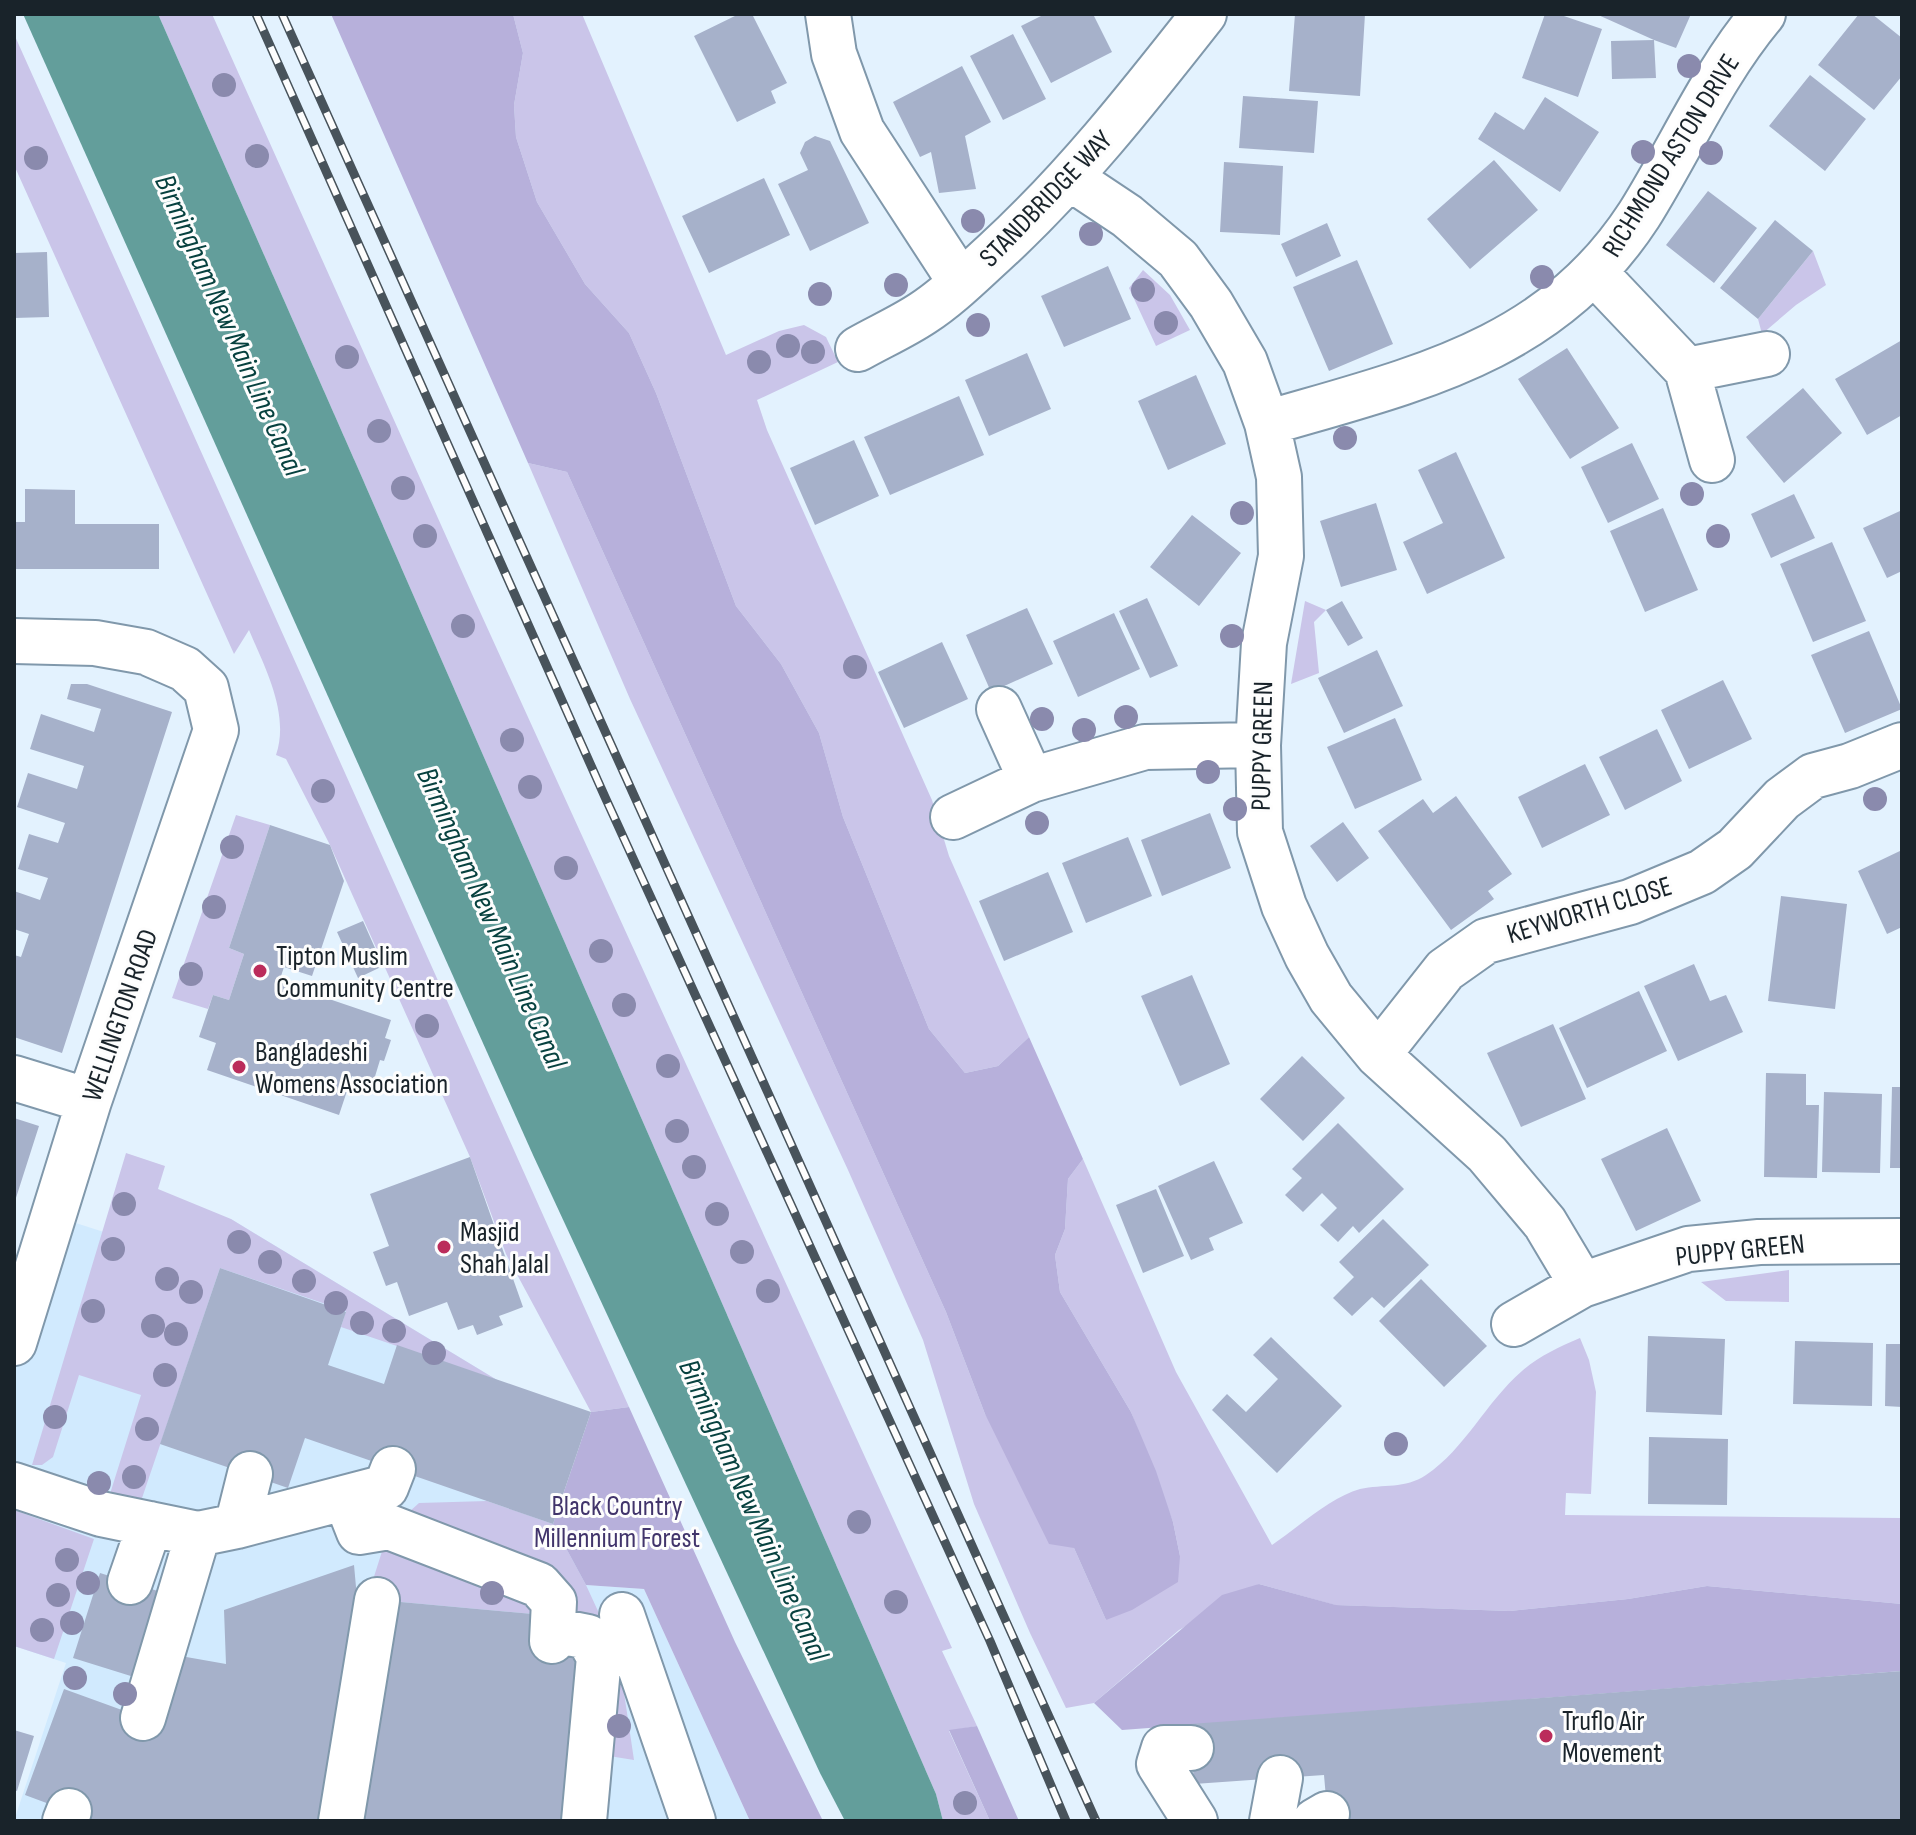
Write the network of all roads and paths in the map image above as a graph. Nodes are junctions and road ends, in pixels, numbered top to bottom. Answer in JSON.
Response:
{"nodes":[{"id":1,"x":828,"y":14,"type":"edge"},
{"id":2,"x":1204,"y":14,"type":"edge"},
{"id":3,"x":1763,"y":14,"type":"edge"},
{"id":4,"x":1070,"y":178,"type":"junction"},
{"id":5,"x":1595,"y":273,"type":"junction"},
{"id":6,"x":961,"y":283,"type":"junction"},
{"id":7,"x":858,"y":349,"type":"dead end"},
{"id":8,"x":1767,"y":354,"type":"dead end"},
{"id":9,"x":1687,"y":370,"type":"junction"},
{"id":10,"x":1267,"y":423,"type":"junction"},
{"id":11,"x":1712,"y":460,"type":"dead end"},
{"id":12,"x":14,"y":641,"type":"edge"},
{"id":13,"x":999,"y":709,"type":"dead end"},
{"id":14,"x":1258,"y":745,"type":"junction"},
{"id":15,"x":1902,"y":745,"type":"edge"},
{"id":16,"x":1031,"y":780,"type":"junction"},
{"id":17,"x":953,"y":817,"type":"dead end"},
{"id":18,"x":1378,"y":1055,"type":"junction"},
{"id":19,"x":14,"y":1078,"type":"edge"},
{"id":20,"x":89,"y":1101,"type":"junction"},
{"id":21,"x":1902,"y":1241,"type":"edge"},
{"id":22,"x":1582,"y":1285,"type":"junction"},
{"id":23,"x":1514,"y":1324,"type":"dead end"},
{"id":24,"x":14,"y":1343,"type":"edge"},
{"id":25,"x":393,"y":1469,"type":"dead end"},
{"id":26,"x":250,"y":1474,"type":"dead end"},
{"id":27,"x":14,"y":1485,"type":"edge"},
{"id":28,"x":346,"y":1499,"type":"junction"},
{"id":29,"x":150,"y":1524,"type":"junction"},
{"id":30,"x":217,"y":1530,"type":"junction"},
{"id":31,"x":130,"y":1582,"type":"dead end"},
{"id":32,"x":377,"y":1600,"type":"dead end"},
{"id":33,"x":622,"y":1615,"type":"dead end"},
{"id":34,"x":143,"y":1718,"type":"dead end"},
{"id":35,"x":1191,"y":1748,"type":"dead end"},
{"id":36,"x":1280,"y":1778,"type":"dead end"},
{"id":37,"x":341,"y":1821,"type":"edge"},
{"id":38,"x":584,"y":1821,"type":"edge"},
{"id":39,"x":693,"y":1821,"type":"edge"},
{"id":40,"x":1195,"y":1821,"type":"edge"},
{"id":41,"x":1272,"y":1821,"type":"edge"}],
"edges":[{"from":1,"to":6,"type":"street"},
{"from":2,"to":4,"type":"street","name":"STANDBRIDGE WAY"},
{"from":3,"to":5,"type":"street","name":"RICHMOND ASTON DRIVE"},
{"from":4,"to":6,"type":"street","name":"STANDBRIDGE WAY"},
{"from":4,"to":10,"type":"street","name":"PUPPY GREEN"},
{"from":5,"to":9,"type":"street"},
{"from":5,"to":10,"type":"street","name":"RICHMOND ASTON DRIVE"},
{"from":6,"to":7,"type":"street","name":"STANDBRIDGE WAY"},
{"from":8,"to":9,"type":"street"},
{"from":9,"to":11,"type":"street"},
{"from":10,"to":14,"type":"street","name":"PUPPY GREEN"},
{"from":12,"to":20,"type":"street","name":"WELLINGTON ROAD"},
{"from":13,"to":16,"type":"street"},
{"from":14,"to":16,"type":"street"},
{"from":14,"to":18,"type":"street","name":"PUPPY GREEN"},
{"from":15,"to":18,"type":"street","name":"KEYWORTH CLOSE"},
{"from":16,"to":17,"type":"street"},
{"from":18,"to":22,"type":"street","name":"PUPPY GREEN"},
{"from":19,"to":20,"type":"street"},
{"from":20,"to":24,"type":"street","name":"WELLINGTON ROAD"},
{"from":21,"to":22,"type":"street","name":"PUPPY GREEN"},
{"from":22,"to":23,"type":"street","name":"PUPPY GREEN"},
{"from":25,"to":28,"type":"street"},
{"from":26,"to":30,"type":"street"},
{"from":27,"to":29,"type":"street"},
{"from":28,"to":30,"type":"street"},
{"from":28,"to":38,"type":"street"},
{"from":29,"to":30,"type":"street"},
{"from":29,"to":31,"type":"street"},
{"from":30,"to":34,"type":"street"},
{"from":32,"to":37,"type":"street"},
{"from":33,"to":39,"type":"street"},
{"from":35,"to":40,"type":"street"},
{"from":36,"to":41,"type":"street"}]}
